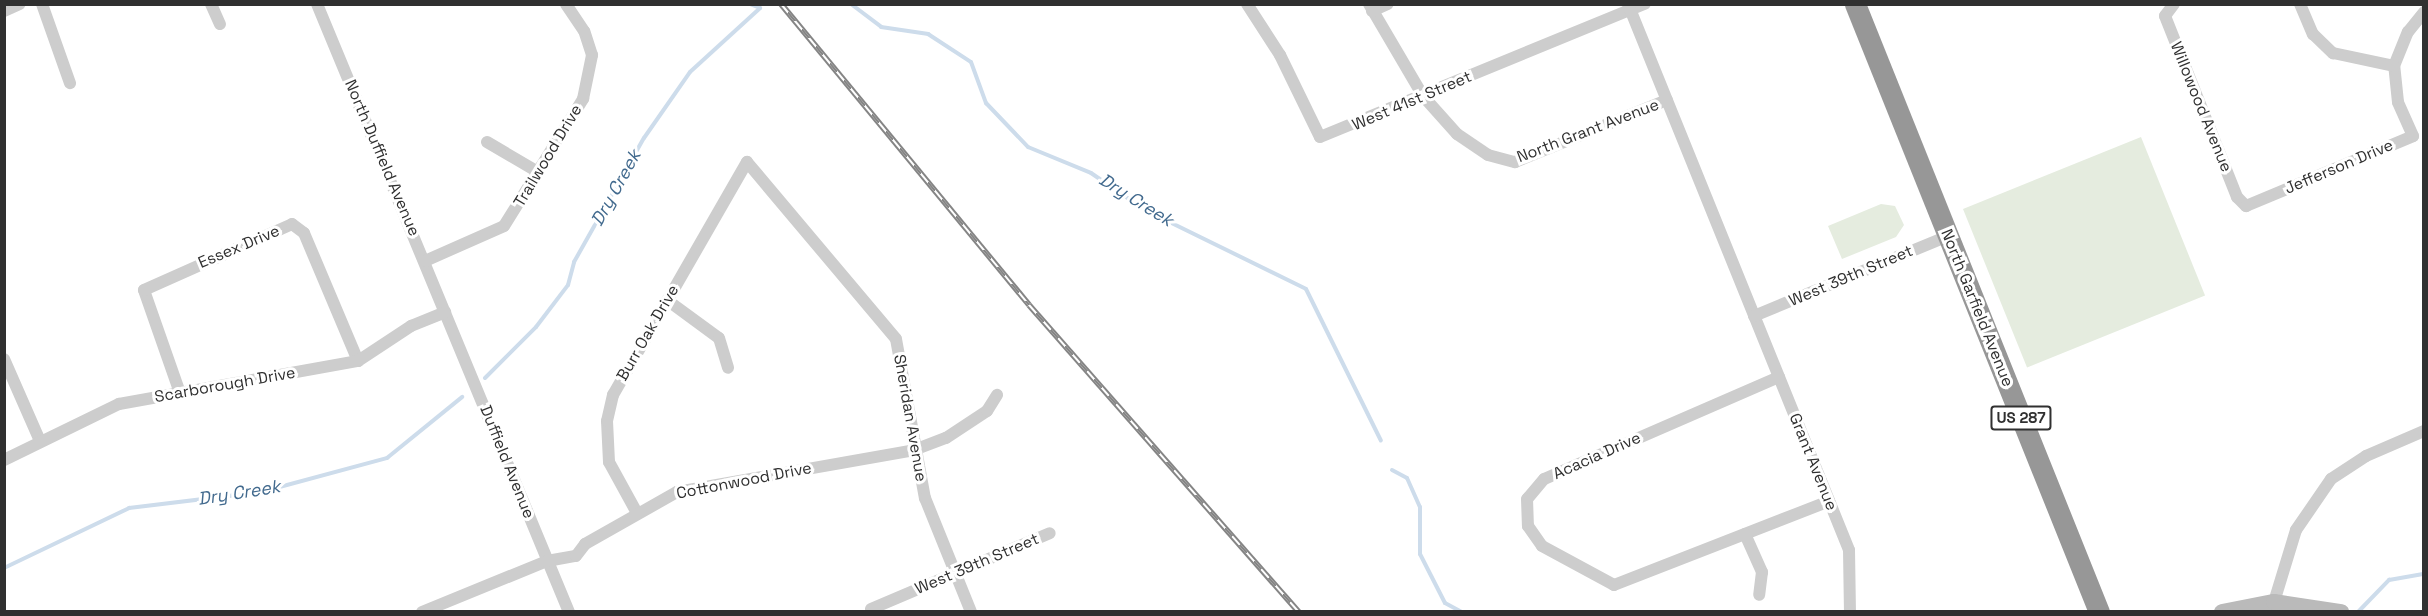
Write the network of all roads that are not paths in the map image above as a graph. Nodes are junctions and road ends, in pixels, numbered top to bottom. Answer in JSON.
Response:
{"nodes":[{"id":1,"x":20,"y":4,"type":"edge"},
{"id":2,"x":42,"y":4,"type":"edge"},
{"id":3,"x":211,"y":4,"type":"edge"},
{"id":4,"x":317,"y":4,"type":"edge"},
{"id":5,"x":566,"y":4,"type":"edge"},
{"id":6,"x":1247,"y":4,"type":"edge"},
{"id":7,"x":1388,"y":4,"type":"edge"},
{"id":8,"x":1644,"y":4,"type":"edge"},
{"id":9,"x":1855,"y":4,"type":"edge"},
{"id":10,"x":2300,"y":4,"type":"edge"},
{"id":11,"x":1629,"y":7,"type":"edge"},
{"id":12,"x":2170,"y":7,"type":"edge"},
{"id":13,"x":1370,"y":8,"type":"edge"},
{"id":14,"x":4,"y":11,"type":"edge"},
{"id":15,"x":2424,"y":12,"type":"edge"},
{"id":16,"x":220,"y":24,"type":"dead end"},
{"id":17,"x":2394,"y":66,"type":"junction"},
{"id":18,"x":70,"y":84,"type":"dead end"},
{"id":19,"x":1423,"y":96,"type":"junction"},
{"id":20,"x":1667,"y":100,"type":"junction"},
{"id":21,"x":487,"y":142,"type":"dead end"},
{"id":22,"x":747,"y":162,"type":"joint"},
{"id":23,"x":538,"y":172,"type":"junction"},
{"id":24,"x":2240,"y":204,"type":"joint"},
{"id":25,"x":1948,"y":236,"type":"junction"},
{"id":26,"x":425,"y":261,"type":"junction"},
{"id":27,"x":667,"y":300,"type":"junction"},
{"id":28,"x":445,"y":312,"type":"junction"},
{"id":29,"x":1754,"y":316,"type":"junction"},
{"id":30,"x":4,"y":359,"type":"edge"},
{"id":31,"x":358,"y":361,"type":"junction"},
{"id":32,"x":728,"y":369,"type":"dead end"},
{"id":33,"x":1779,"y":377,"type":"junction"},
{"id":34,"x":180,"y":393,"type":"junction"},
{"id":35,"x":997,"y":395,"type":"dead end"},
{"id":36,"x":2424,"y":430,"type":"edge"},
{"id":37,"x":40,"y":441,"type":"junction"},
{"id":38,"x":914,"y":450,"type":"junction"},
{"id":39,"x":4,"y":460,"type":"edge"},
{"id":40,"x":1829,"y":501,"type":"junction"},
{"id":41,"x":637,"y":513,"type":"junction"},
{"id":42,"x":1050,"y":533,"type":"dead end"},
{"id":43,"x":1745,"y":534,"type":"junction"},
{"id":44,"x":547,"y":561,"type":"junction"},
{"id":45,"x":954,"y":573,"type":"junction"},
{"id":46,"x":1758,"y":595,"type":"dead end"},
{"id":47,"x":2274,"y":602,"type":"junction"},
{"id":48,"x":871,"y":609,"type":"dead end"},
{"id":49,"x":2340,"y":611,"type":"edge"},
{"id":50,"x":422,"y":612,"type":"edge"},
{"id":51,"x":569,"y":612,"type":"edge"},
{"id":52,"x":971,"y":612,"type":"edge"},
{"id":53,"x":1850,"y":612,"type":"edge"},
{"id":54,"x":2099,"y":612,"type":"edge"},
{"id":55,"x":2222,"y":612,"type":"edge"}],
"edges":[{"from":1,"to":14,"type":"street"},
{"from":2,"to":18,"type":"street"},
{"from":3,"to":16,"type":"street"},
{"from":4,"to":26,"type":"street","name":"North Duffield Avenue"},
{"from":5,"to":23,"type":"street","name":"Trailwood Drive"},
{"from":6,"to":19,"type":"street","name":"West 41st Street"},
{"from":7,"to":13,"type":"street"},
{"from":8,"to":11,"type":"street","name":"West 41st Street"},
{"from":9,"to":25,"type":"highway","name":"North Garfield Avenue","number":"US 287"},
{"from":10,"to":17,"type":"street"},
{"from":11,"to":19,"type":"street","name":"West 41st Street"},
{"from":11,"to":20,"type":"street","name":"North Grant Avenue"},
{"from":12,"to":24,"type":"street","name":"Willowood Avenue"},
{"from":13,"to":19,"type":"street","name":"North Grant Avenue"},
{"from":15,"to":17,"type":"street","name":"Jefferson Drive"},
{"from":17,"to":24,"type":"street","name":"Jefferson Drive"},
{"from":19,"to":20,"type":"street","name":"North Grant Avenue"},
{"from":20,"to":29,"type":"street","name":"North Grant Avenue"},
{"from":21,"to":23,"type":"street"},
{"from":22,"to":27,"type":"street","name":"Burr Oak Drive"},
{"from":22,"to":38,"type":"street","name":"Sheridan Avenue"},
{"from":23,"to":26,"type":"street","name":"Trailwood Drive"},
{"from":25,"to":29,"type":"street","name":"West 39th Street"},
{"from":25,"to":54,"type":"highway","name":"North Garfield Avenue","number":"US 287"},
{"from":26,"to":28,"type":"street","name":"North Duffield Avenue"},
{"from":27,"to":32,"type":"street"},
{"from":27,"to":41,"type":"street","name":"Burr Oak Drive"},
{"from":28,"to":31,"type":"street","name":"Scarborough Drive"},
{"from":28,"to":44,"type":"street","name":"Duffield Avenue"},
{"from":29,"to":33,"type":"street","name":"Grant Avenue"},
{"from":30,"to":37,"type":"street"},
{"from":31,"to":34,"type":"street","name":"Scarborough Drive"},
{"from":31,"to":34,"type":"street","name":"Essex Drive"},
{"from":33,"to":40,"type":"street","name":"Grant Avenue"},
{"from":33,"to":43,"type":"street","name":"Acacia Drive"},
{"from":34,"to":37,"type":"street","name":"Scarborough Drive"},
{"from":35,"to":38,"type":"street","name":"Cottonwood Drive"},
{"from":36,"to":47,"type":"street"},
{"from":37,"to":39,"type":"street","name":"Scarborough Drive"},
{"from":38,"to":41,"type":"street","name":"Cottonwood Drive"},
{"from":38,"to":45,"type":"street","name":"Sheridan Avenue"},
{"from":40,"to":43,"type":"street","name":"Acacia Drive"},
{"from":40,"to":53,"type":"street","name":"Grant Avenue"},
{"from":41,"to":44,"type":"street","name":"Cottonwood Drive"},
{"from":42,"to":45,"type":"street","name":"West 39th Street"},
{"from":43,"to":46,"type":"street"},
{"from":44,"to":50,"type":"street","name":"Cottonwood Drive"},
{"from":44,"to":51,"type":"street","name":"Duffield Avenue"},
{"from":45,"to":48,"type":"street","name":"West 39th Street"},
{"from":45,"to":52,"type":"street","name":"Sheridan Avenue"},
{"from":47,"to":49,"type":"main road"},
{"from":47,"to":55,"type":"main road"}]}
